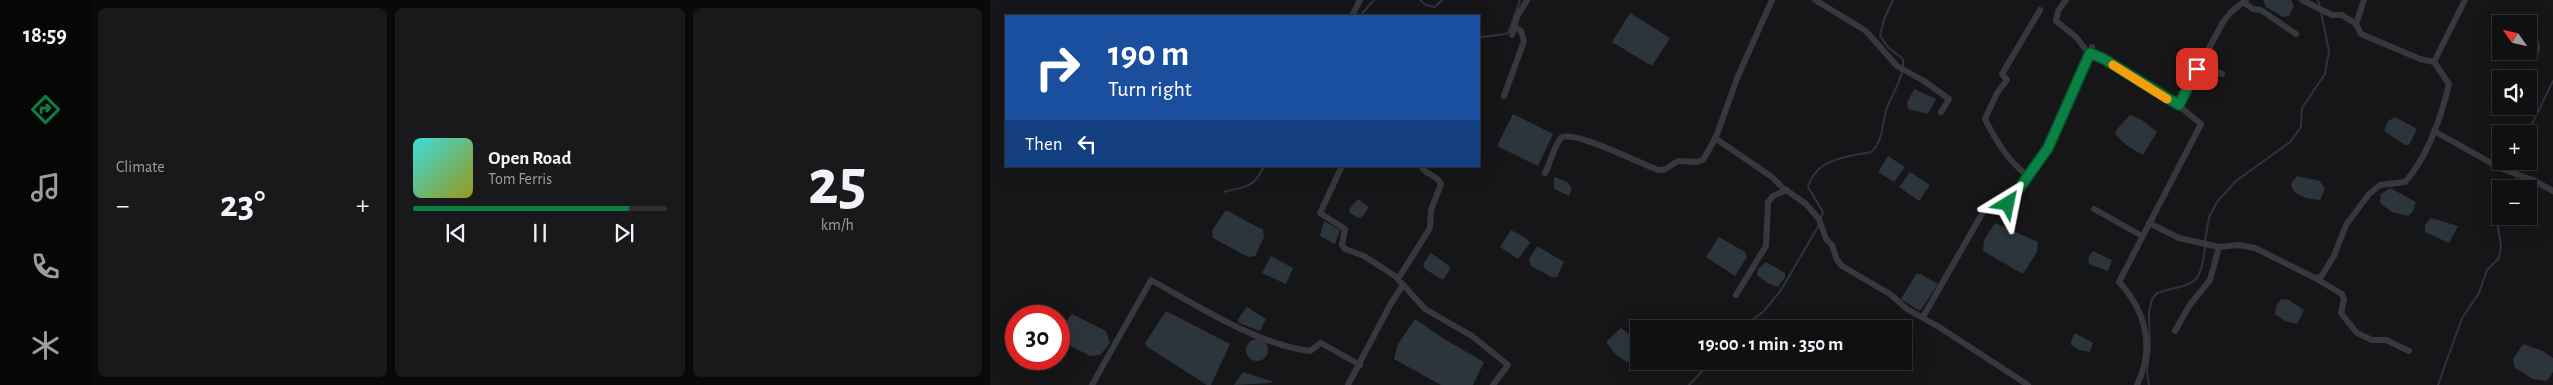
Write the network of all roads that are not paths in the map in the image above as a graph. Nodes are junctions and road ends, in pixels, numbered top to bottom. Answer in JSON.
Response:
{"nodes":[{"id":1,"x":1360,"y":0,"type":"edge"},
{"id":2,"x":1527,"y":0,"type":"edge"},
{"id":3,"x":1772,"y":0,"type":"edge"},
{"id":4,"x":1815,"y":0,"type":"edge"},
{"id":5,"x":2066,"y":0,"type":"edge"},
{"id":6,"x":2302,"y":0,"type":"edge"},
{"id":7,"x":2364,"y":0,"type":"edge"},
{"id":8,"x":2465,"y":0,"type":"edge"},
{"id":9,"x":2245,"y":1,"type":"edge"},
{"id":10,"x":2040,"y":10,"type":"dead end"},
{"id":11,"x":1352,"y":15,"type":"edge"},
{"id":12,"x":2356,"y":24,"type":"junction"},
{"id":13,"x":1514,"y":27,"type":"junction"},
{"id":14,"x":2296,"y":34,"type":"dead end"},
{"id":15,"x":1512,"y":35,"type":"dead end"},
{"id":16,"x":2091,"y":50,"type":"junction"},
{"id":17,"x":2434,"y":62,"type":"junction"},
{"id":18,"x":2200,"y":64,"type":"junction"},
{"id":19,"x":2222,"y":74,"type":"dead end"},
{"id":20,"x":1504,"y":96,"type":"dead end"},
{"id":21,"x":2179,"y":105,"type":"junction"},
{"id":22,"x":1941,"y":112,"type":"dead end"},
{"id":23,"x":2434,"y":131,"type":"junction"},
{"id":24,"x":1715,"y":138,"type":"junction"},
{"id":25,"x":1342,"y":167,"type":"edge"},
{"id":26,"x":1422,"y":167,"type":"edge"},
{"id":27,"x":1545,"y":173,"type":"dead end"},
{"id":28,"x":2028,"y":176,"type":"junction"},
{"id":29,"x":1786,"y":190,"type":"junction"},
{"id":30,"x":2553,"y":191,"type":"edge"},
{"id":31,"x":2094,"y":210,"type":"dead end"},
{"id":32,"x":2148,"y":223,"type":"junction"},
{"id":33,"x":2142,"y":236,"type":"junction"},
{"id":34,"x":2219,"y":246,"type":"junction"},
{"id":35,"x":1398,"y":278,"type":"junction"},
{"id":36,"x":2315,"y":278,"type":"junction"},
{"id":37,"x":1403,"y":286,"type":"junction"},
{"id":38,"x":1736,"y":295,"type":"dead end"},
{"id":39,"x":1923,"y":317,"type":"junction"},
{"id":40,"x":2175,"y":331,"type":"dead end"},
{"id":41,"x":2409,"y":351,"type":"dead end"},
{"id":42,"x":1360,"y":365,"type":"junction"},
{"id":43,"x":1092,"y":385,"type":"edge"},
{"id":44,"x":1348,"y":385,"type":"edge"},
{"id":45,"x":1492,"y":385,"type":"edge"},
{"id":46,"x":2028,"y":385,"type":"edge"},
{"id":47,"x":2137,"y":385,"type":"edge"}],
"edges":[{"from":1,"to":11,"type":"street"},
{"from":2,"to":13,"type":"street"},
{"from":3,"to":24,"type":"street"},
{"from":4,"to":22,"type":"street"},
{"from":5,"to":16,"type":"street"},
{"from":6,"to":12,"type":"street"},
{"from":7,"to":12,"type":"street"},
{"from":8,"to":17,"type":"street"},
{"from":9,"to":14,"type":"street"},
{"from":9,"to":18,"type":"street"},
{"from":10,"to":28,"type":"street"},
{"from":12,"to":17,"type":"street"},
{"from":13,"to":15,"type":"street"},
{"from":13,"to":20,"type":"street"},
{"from":16,"to":21,"type":"street"},
{"from":16,"to":28,"type":"street"},
{"from":17,"to":23,"type":"street"},
{"from":18,"to":19,"type":"street"},
{"from":18,"to":21,"type":"street"},
{"from":21,"to":32,"type":"street"},
{"from":23,"to":30,"type":"street"},
{"from":23,"to":36,"type":"street"},
{"from":24,"to":27,"type":"street"},
{"from":24,"to":29,"type":"street"},
{"from":25,"to":35,"type":"street"},
{"from":26,"to":35,"type":"street"},
{"from":28,"to":39,"type":"street"},
{"from":29,"to":38,"type":"street"},
{"from":29,"to":39,"type":"street"},
{"from":31,"to":33,"type":"street"},
{"from":32,"to":33,"type":"street"},
{"from":32,"to":34,"type":"street"},
{"from":33,"to":47,"type":"street"},
{"from":34,"to":36,"type":"street"},
{"from":34,"to":40,"type":"street"},
{"from":35,"to":37,"type":"street"},
{"from":36,"to":41,"type":"street"},
{"from":37,"to":42,"type":"street"},
{"from":37,"to":45,"type":"street"},
{"from":39,"to":46,"type":"street"},
{"from":42,"to":43,"type":"street"},
{"from":42,"to":44,"type":"street"}]}
